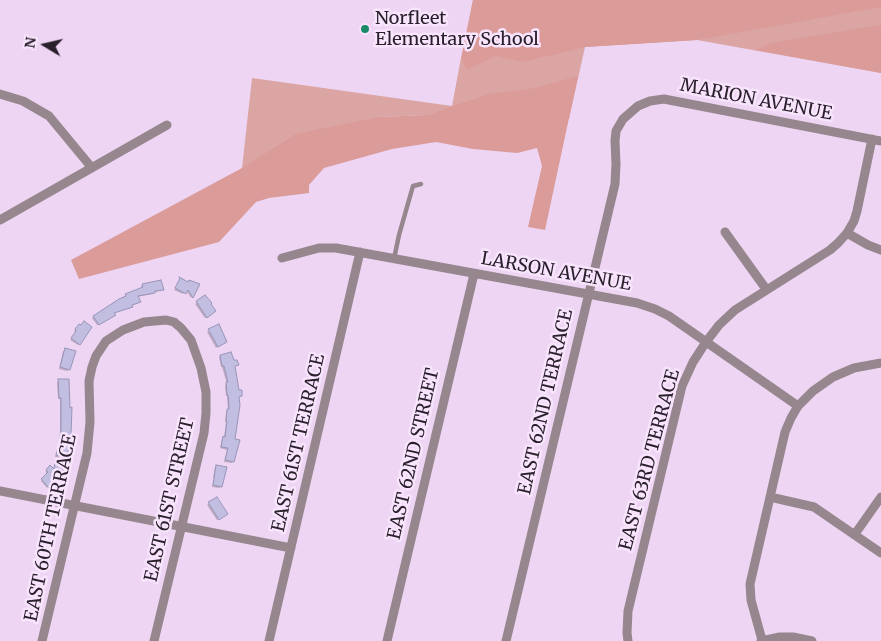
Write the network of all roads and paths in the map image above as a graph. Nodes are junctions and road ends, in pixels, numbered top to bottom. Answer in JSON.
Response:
{"nodes":[{"id":1,"x":0,"y":94,"type":"edge"},
{"id":2,"x":628,"y":114,"type":"joint"},
{"id":3,"x":167,"y":125,"type":"dead end"},
{"id":4,"x":876,"y":140,"type":"edge"},
{"id":5,"x":92,"y":168,"type":"junction"},
{"id":6,"x":421,"y":184,"type":"dead end"},
{"id":7,"x":0,"y":220,"type":"edge"},
{"id":8,"x":725,"y":232,"type":"dead end"},
{"id":9,"x":847,"y":233,"type":"junction"},
{"id":10,"x":881,"y":250,"type":"edge"},
{"id":11,"x":360,"y":252,"type":"junction"},
{"id":12,"x":282,"y":258,"type":"dead end"},
{"id":13,"x":394,"y":258,"type":"junction"},
{"id":14,"x":474,"y":274,"type":"junction"},
{"id":15,"x":766,"y":289,"type":"junction"},
{"id":16,"x":588,"y":295,"type":"junction"},
{"id":17,"x":166,"y":320,"type":"joint"},
{"id":18,"x":706,"y":342,"type":"junction"},
{"id":19,"x":881,"y":363,"type":"edge"},
{"id":20,"x":798,"y":406,"type":"junction"},
{"id":21,"x":0,"y":491,"type":"edge"},
{"id":22,"x":770,"y":497,"type":"junction"},
{"id":23,"x":881,"y":497,"type":"edge"},
{"id":24,"x":76,"y":506,"type":"junction"},
{"id":25,"x":181,"y":526,"type":"junction"},
{"id":26,"x":855,"y":534,"type":"junction"},
{"id":27,"x":291,"y":548,"type":"junction"},
{"id":28,"x":881,"y":553,"type":"edge"},
{"id":29,"x":42,"y":641,"type":"edge"},
{"id":30,"x":154,"y":641,"type":"edge"},
{"id":31,"x":269,"y":641,"type":"edge"},
{"id":32,"x":387,"y":641,"type":"edge"},
{"id":33,"x":506,"y":641,"type":"edge"},
{"id":34,"x":628,"y":641,"type":"edge"},
{"id":35,"x":762,"y":641,"type":"edge"},
{"id":36,"x":812,"y":641,"type":"edge"}],
"edges":[{"from":1,"to":5,"type":"street"},
{"from":2,"to":4,"type":"street","name":"MARION AVENUE"},
{"from":2,"to":16,"type":"street","name":"EAST 62ND TERRACE"},
{"from":3,"to":5,"type":"street"},
{"from":4,"to":9,"type":"street","name":"EAST 63RD TERRACE"},
{"from":5,"to":7,"type":"street"},
{"from":6,"to":13,"type":"lane"},
{"from":8,"to":15,"type":"street"},
{"from":9,"to":10,"type":"street"},
{"from":9,"to":15,"type":"street","name":"EAST 63RD TERRACE"},
{"from":11,"to":12,"type":"street","name":"LARSON AVENUE"},
{"from":11,"to":13,"type":"street","name":"LARSON AVENUE"},
{"from":11,"to":27,"type":"street","name":"EAST 61ST TERRACE"},
{"from":13,"to":14,"type":"street","name":"LARSON AVENUE"},
{"from":14,"to":16,"type":"street","name":"LARSON AVENUE"},
{"from":14,"to":32,"type":"street","name":"EAST 62ND STREET"},
{"from":15,"to":18,"type":"street","name":"EAST 63RD TERRACE"},
{"from":16,"to":18,"type":"street","name":"LARSON AVENUE"},
{"from":16,"to":33,"type":"street","name":"EAST 62ND TERRACE"},
{"from":17,"to":24,"type":"street","name":"EAST 60TH TERRACE"},
{"from":17,"to":25,"type":"street","name":"EAST 61ST STREET"},
{"from":18,"to":20,"type":"street","name":"LARSON AVENUE"},
{"from":18,"to":34,"type":"street","name":"EAST 63RD TERRACE"},
{"from":19,"to":20,"type":"street"},
{"from":20,"to":22,"type":"street"},
{"from":21,"to":24,"type":"street"},
{"from":22,"to":26,"type":"street"},
{"from":22,"to":35,"type":"street"},
{"from":23,"to":26,"type":"street"},
{"from":24,"to":25,"type":"street"},
{"from":24,"to":29,"type":"street","name":"EAST 60TH TERRACE"},
{"from":25,"to":27,"type":"street"},
{"from":25,"to":30,"type":"street","name":"EAST 61ST STREET"},
{"from":26,"to":28,"type":"street"},
{"from":27,"to":31,"type":"street","name":"EAST 61ST TERRACE"},
{"from":35,"to":36,"type":"street"}]}
